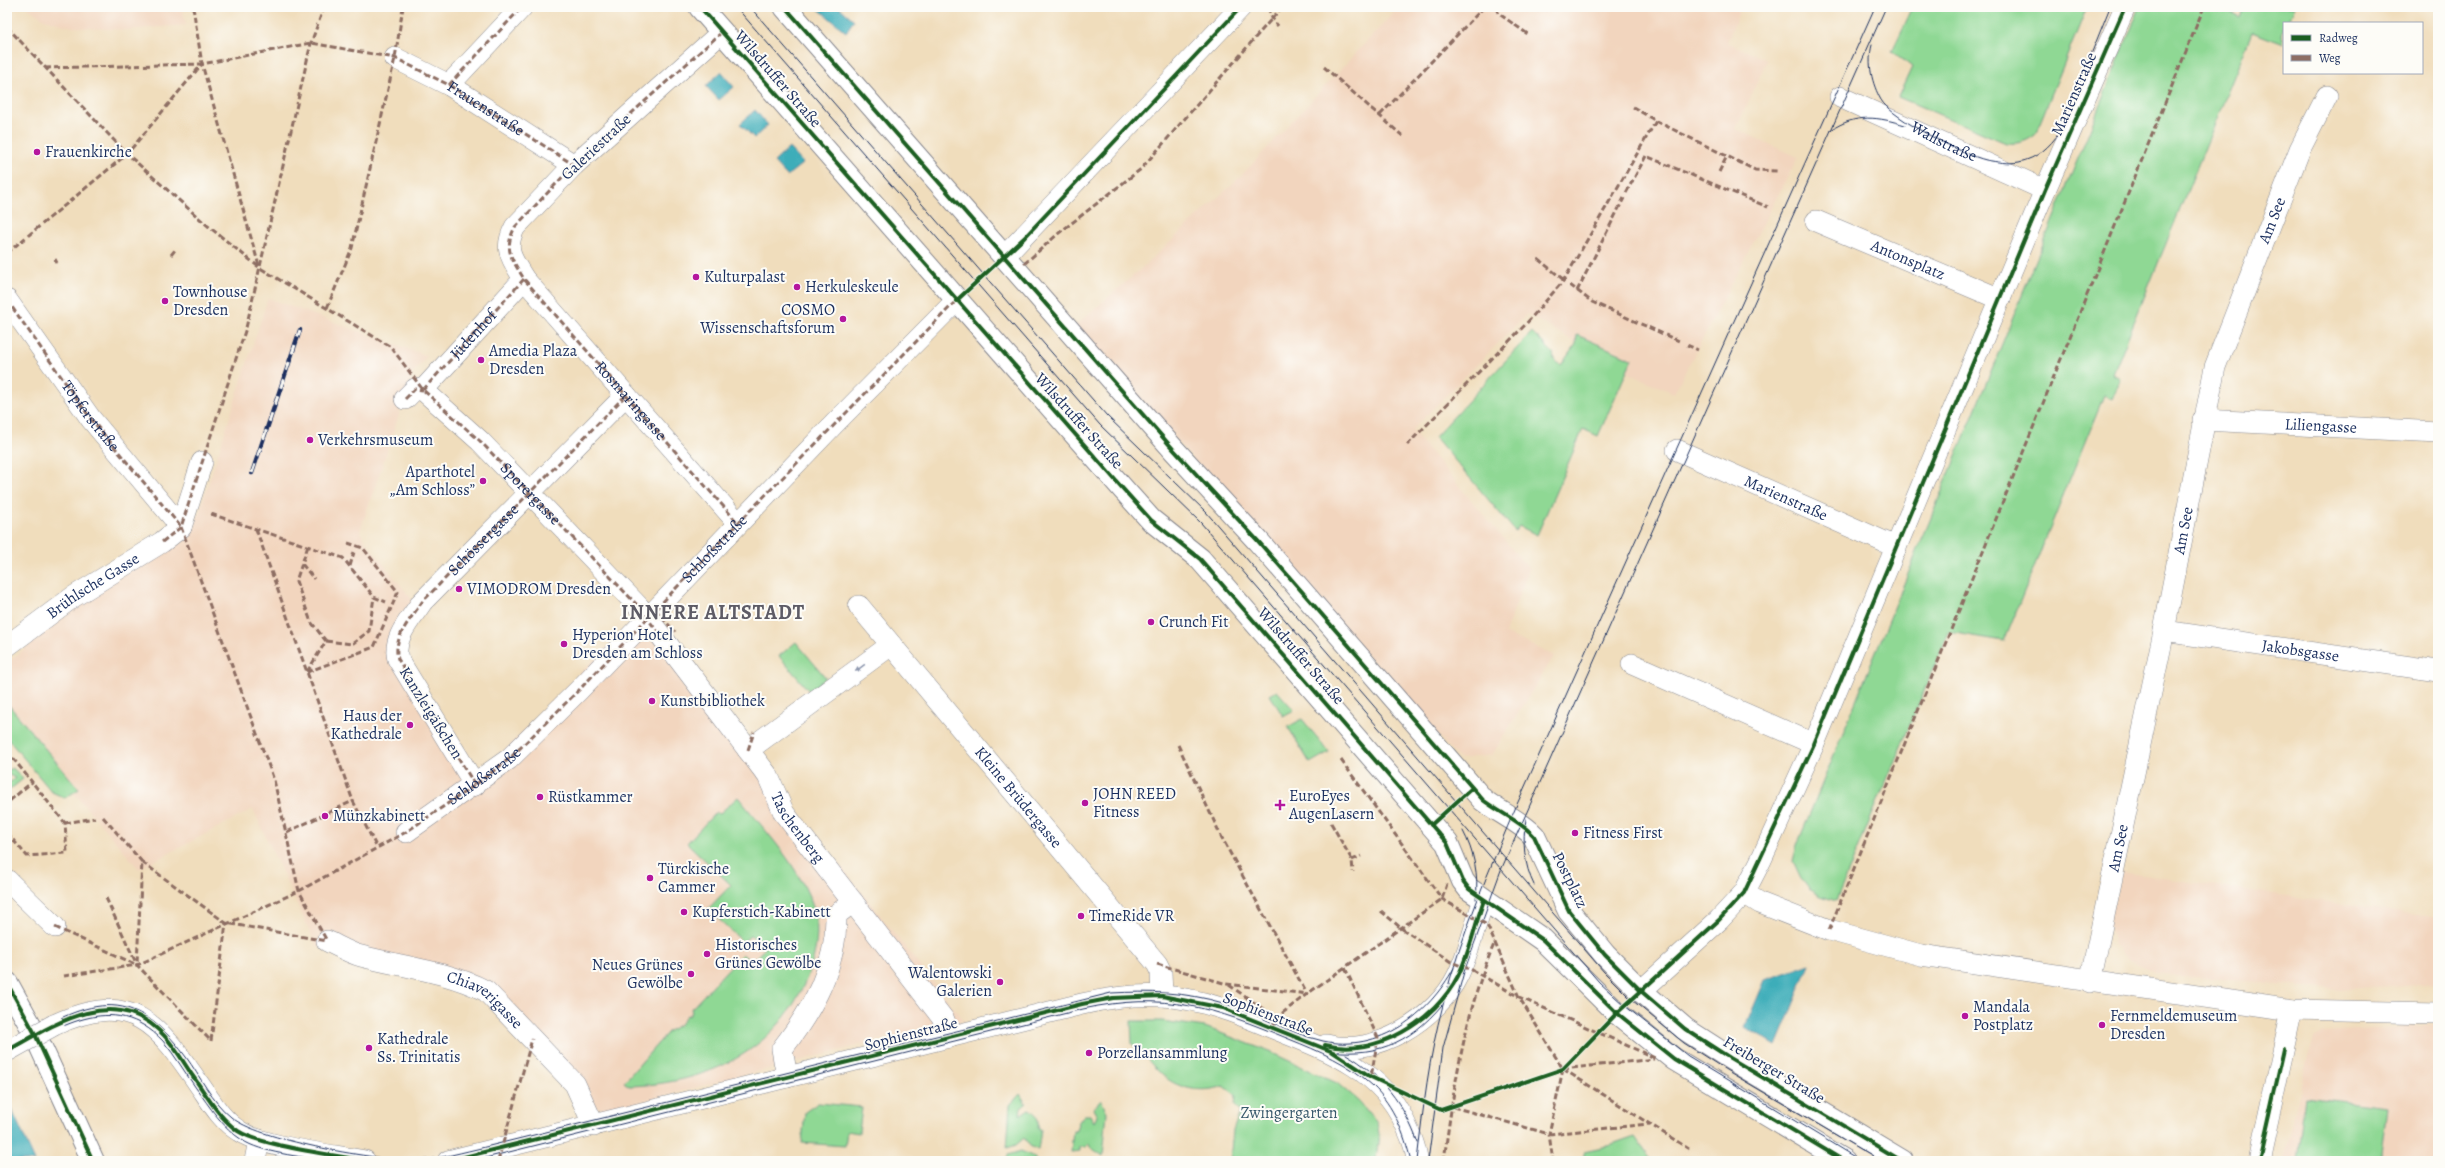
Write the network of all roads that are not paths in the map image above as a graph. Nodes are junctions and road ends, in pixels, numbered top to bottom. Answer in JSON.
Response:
{"nodes":[{"id":1,"x":522,"y":7,"type":"edge"},
{"id":2,"x":700,"y":7,"type":"edge"},
{"id":3,"x":785,"y":7,"type":"edge"},
{"id":4,"x":1241,"y":7,"type":"edge"},
{"id":5,"x":2125,"y":7,"type":"edge"},
{"id":6,"x":722,"y":32,"type":"junction"},
{"id":7,"x":395,"y":58,"type":"dead end"},
{"id":8,"x":449,"y":85,"type":"junction"},
{"id":9,"x":2327,"y":96,"type":"dead end"},
{"id":10,"x":1840,"y":98,"type":"dead end"},
{"id":11,"x":574,"y":165,"type":"junction"},
{"id":12,"x":2044,"y":190,"type":"junction"},
{"id":13,"x":1816,"y":221,"type":"dead end"},
{"id":14,"x":1004,"y":257,"type":"junction"},
{"id":15,"x":524,"y":278,"type":"junction"},
{"id":16,"x":2000,"y":299,"type":"junction"},
{"id":17,"x":7,"y":300,"type":"edge"},
{"id":18,"x":956,"y":301,"type":"junction"},
{"id":19,"x":414,"y":394,"type":"joint"},
{"id":20,"x":626,"y":395,"type":"junction"},
{"id":21,"x":2203,"y":420,"type":"junction"},
{"id":22,"x":2438,"y":432,"type":"edge"},
{"id":23,"x":1676,"y":450,"type":"dead end"},
{"id":24,"x":202,"y":462,"type":"dead end"},
{"id":25,"x":529,"y":493,"type":"junction"},
{"id":26,"x":738,"y":523,"type":"junction"},
{"id":27,"x":181,"y":527,"type":"junction"},
{"id":28,"x":1896,"y":547,"type":"junction"},
{"id":29,"x":859,"y":606,"type":"dead end"},
{"id":30,"x":647,"y":618,"type":"junction"},
{"id":31,"x":2164,"y":631,"type":"junction"},
{"id":32,"x":398,"y":639,"type":"joint"},
{"id":33,"x":891,"y":645,"type":"junction"},
{"id":34,"x":7,"y":646,"type":"edge"},
{"id":35,"x":1632,"y":664,"type":"dead end"},
{"id":36,"x":2438,"y":671,"type":"edge"},
{"id":37,"x":1814,"y":744,"type":"junction"},
{"id":38,"x":748,"y":750,"type":"junction"},
{"id":39,"x":475,"y":785,"type":"junction"},
{"id":40,"x":406,"y":832,"type":"dead end"},
{"id":41,"x":7,"y":880,"type":"edge"},
{"id":42,"x":1744,"y":893,"type":"junction"},
{"id":43,"x":1484,"y":900,"type":"junction"},
{"id":44,"x":852,"y":902,"type":"junction"},
{"id":45,"x":55,"y":927,"type":"dead end"},
{"id":46,"x":327,"y":941,"type":"dead end"},
{"id":47,"x":2090,"y":982,"type":"junction"},
{"id":48,"x":7,"y":983,"type":"edge"},
{"id":49,"x":1641,"y":992,"type":"junction"},
{"id":50,"x":1162,"y":996,"type":"junction"},
{"id":51,"x":2292,"y":1010,"type":"junction"},
{"id":52,"x":2438,"y":1013,"type":"edge"},
{"id":53,"x":950,"y":1037,"type":"junction"},
{"id":54,"x":1302,"y":1039,"type":"junction"},
{"id":55,"x":7,"y":1051,"type":"edge"},
{"id":56,"x":787,"y":1078,"type":"junction"},
{"id":57,"x":594,"y":1126,"type":"junction"},
{"id":58,"x":259,"y":1140,"type":"junction"},
{"id":59,"x":93,"y":1161,"type":"edge"},
{"id":60,"x":255,"y":1161,"type":"edge"},
{"id":61,"x":365,"y":1161,"type":"edge"},
{"id":62,"x":448,"y":1161,"type":"edge"},
{"id":63,"x":1417,"y":1161,"type":"edge"},
{"id":64,"x":1844,"y":1161,"type":"edge"},
{"id":65,"x":1902,"y":1161,"type":"edge"},
{"id":66,"x":2259,"y":1161,"type":"edge"}],
"edges":[{"from":1,"to":8,"type":"street"},
{"from":2,"to":6,"type":"street","name":"Wilsdruffer Straße"},
{"from":3,"to":14,"type":"street"},
{"from":4,"to":14,"type":"street"},
{"from":5,"to":12,"type":"street","name":"Marienstraße"},
{"from":6,"to":11,"type":"street","name":"Galeriestraße"},
{"from":6,"to":18,"type":"street","name":"Wilsdruffer Straße"},
{"from":7,"to":8,"type":"street","name":"Frauenstraße"},
{"from":8,"to":11,"type":"street","name":"Frauenstraße"},
{"from":9,"to":21,"type":"street","name":"Am See"},
{"from":10,"to":12,"type":"street","name":"Wallstraße"},
{"from":11,"to":15,"type":"street","name":"Galeriestraße"},
{"from":12,"to":16,"type":"street","name":"Marienstraße"},
{"from":13,"to":16,"type":"street","name":"Antonsplatz"},
{"from":14,"to":49,"type":"street","name":"Postplatz"},
{"from":15,"to":19,"type":"street","name":"Jüdenhof"},
{"from":15,"to":20,"type":"street","name":"Rosmaringasse"},
{"from":16,"to":28,"type":"street","name":"Marienstraße"},
{"from":17,"to":27,"type":"street","name":"Töpferstraße"},
{"from":18,"to":26,"type":"street","name":"Schloßstraße"},
{"from":18,"to":43,"type":"street","name":"Wilsdruffer Straße"},
{"from":19,"to":25,"type":"street","name":"Sporergasse"},
{"from":20,"to":25,"type":"street","name":"Schössergasse"},
{"from":20,"to":26,"type":"street","name":"Rosmaringasse"},
{"from":21,"to":22,"type":"street","name":"Liliengasse"},
{"from":21,"to":31,"type":"street","name":"Am See"},
{"from":23,"to":28,"type":"street","name":"Marienstraße"},
{"from":24,"to":27,"type":"street"},
{"from":25,"to":30,"type":"street","name":"Sporergasse"},
{"from":25,"to":32,"type":"street","name":"Schössergasse"},
{"from":26,"to":30,"type":"street","name":"Schloßstraße"},
{"from":27,"to":34,"type":"street","name":"Brühlsche Gasse"},
{"from":28,"to":37,"type":"street","name":"Marienstraße"},
{"from":29,"to":33,"type":"street","name":"Kleine Brüdergasse"},
{"from":30,"to":38,"type":"street","name":"Taschenberg"},
{"from":30,"to":39,"type":"street","name":"Schloßstraße"},
{"from":31,"to":36,"type":"street","name":"Jakobsgasse"},
{"from":31,"to":47,"type":"street","name":"Am See"},
{"from":32,"to":39,"type":"street","name":"Kanzleigäßchen"},
{"from":33,"to":38,"type":"street","one_way":true},
{"from":33,"to":50,"type":"street","name":"Kleine Brüdergasse"},
{"from":35,"to":37,"type":"street"},
{"from":37,"to":42,"type":"street","name":"Marienstraße"},
{"from":38,"to":44,"type":"street","name":"Taschenberg"},
{"from":39,"to":40,"type":"street","name":"Schloßstraße"},
{"from":41,"to":45,"type":"street"},
{"from":42,"to":47,"type":"street"},
{"from":42,"to":49,"type":"street","name":"Marienstraße"},
{"from":43,"to":54,"type":"street"},
{"from":43,"to":64,"type":"street"},
{"from":44,"to":53,"type":"street","name":"Taschenberg"},
{"from":44,"to":56,"type":"street"},
{"from":46,"to":57,"type":"street","name":"Chiaverigasse"},
{"from":47,"to":51,"type":"street"},
{"from":48,"to":59,"type":"street"},
{"from":49,"to":65,"type":"street","name":"Freiberger Straße"},
{"from":50,"to":53,"type":"street","name":"Sophienstraße"},
{"from":50,"to":54,"type":"street","name":"Sophienstraße"},
{"from":51,"to":52,"type":"street"},
{"from":51,"to":66,"type":"street"},
{"from":53,"to":56,"type":"street","name":"Sophienstraße"},
{"from":54,"to":63,"type":"street","name":"Sophienstraße"},
{"from":55,"to":58,"type":"street","bridge":true},
{"from":56,"to":57,"type":"street","name":"Sophienstraße"},
{"from":57,"to":62,"type":"street","name":"Sophienstraße"},
{"from":58,"to":60,"type":"street"},
{"from":58,"to":61,"type":"street"}]}
